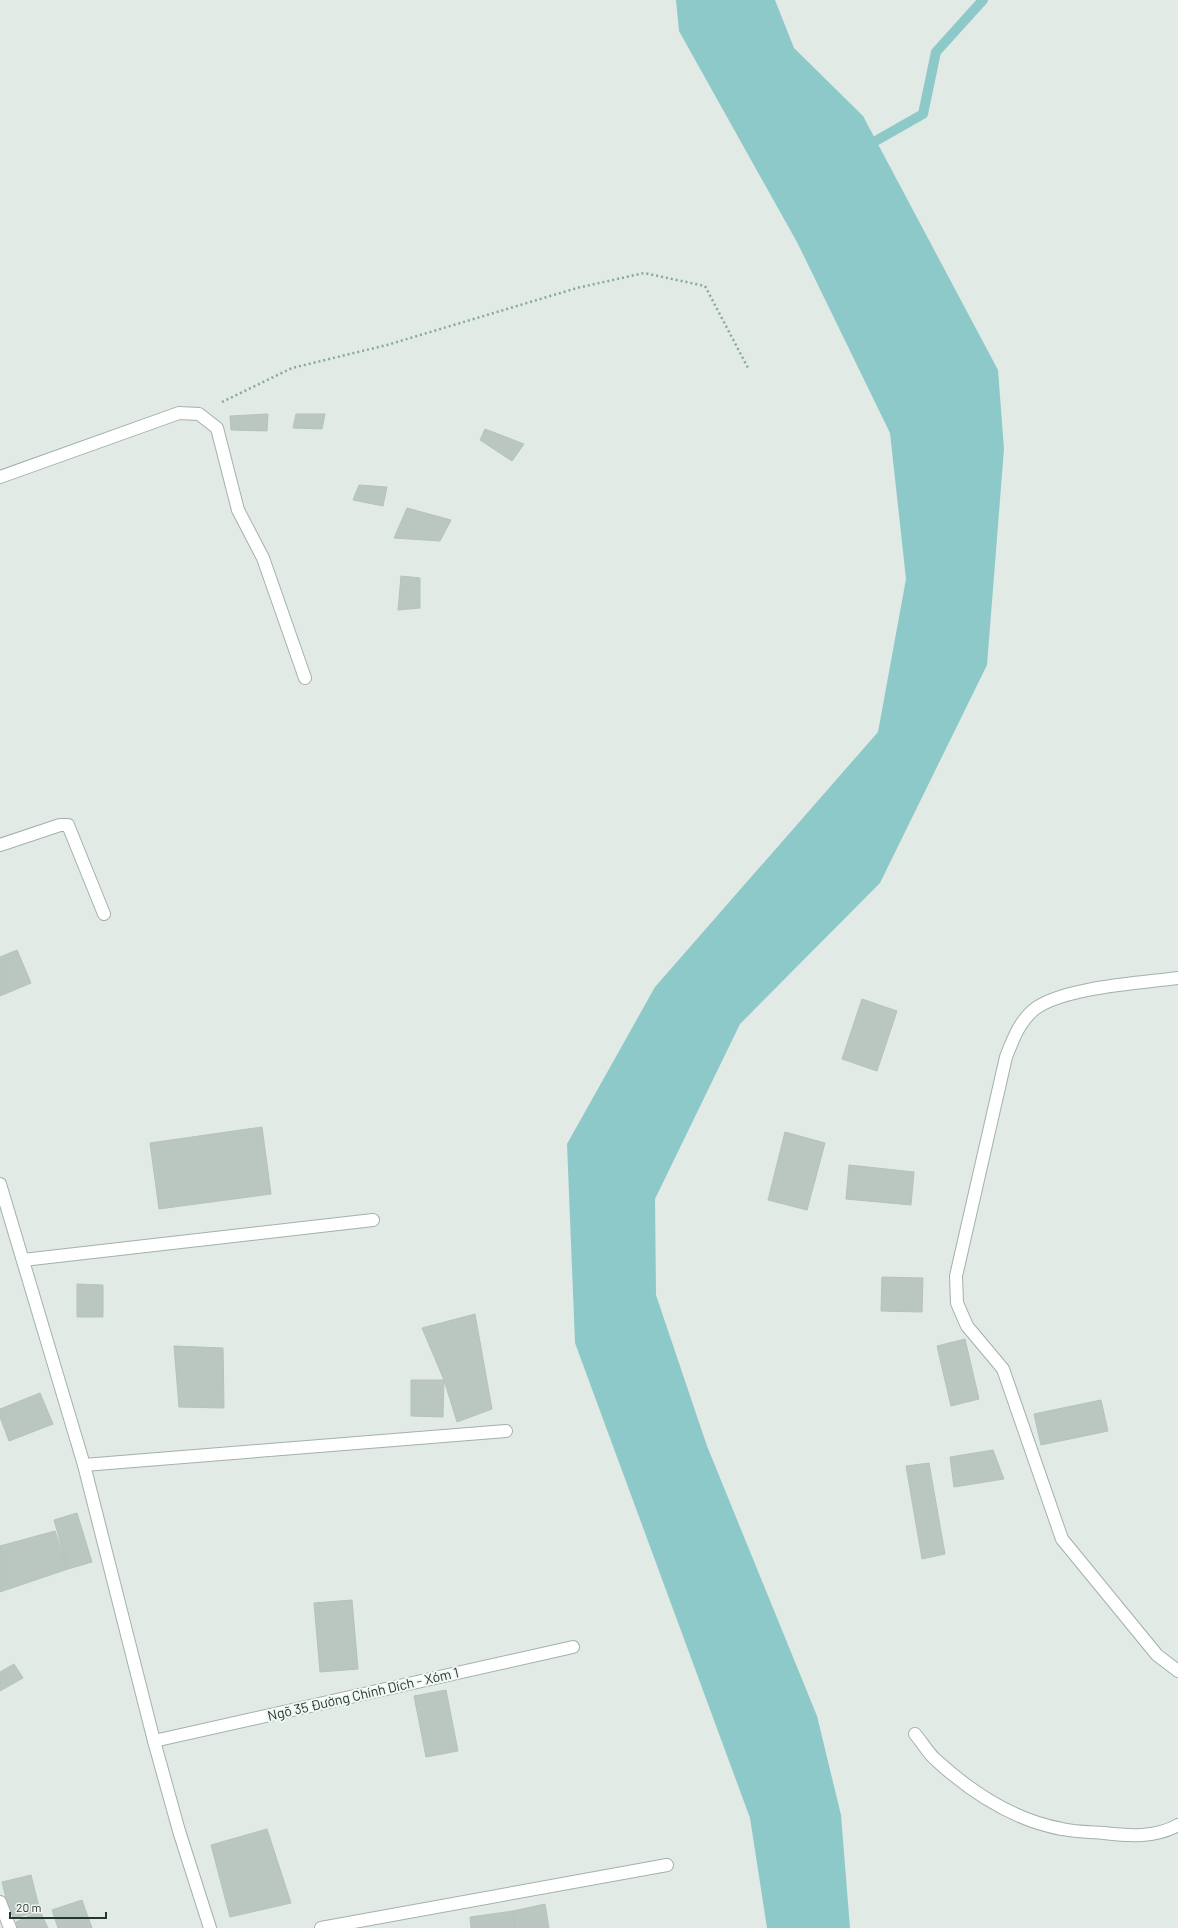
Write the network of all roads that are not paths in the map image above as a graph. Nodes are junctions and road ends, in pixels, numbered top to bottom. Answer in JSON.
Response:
{"nodes":[{"id":1,"x":0,"y":477,"type":"edge"},
{"id":2,"x":305,"y":678,"type":"dead end"},
{"id":3,"x":0,"y":845,"type":"edge"},
{"id":4,"x":104,"y":914,"type":"dead end"},
{"id":5,"x":1178,"y":978,"type":"edge"},
{"id":6,"x":0,"y":1187,"type":"edge"},
{"id":7,"x":373,"y":1220,"type":"dead end"},
{"id":8,"x":23,"y":1260,"type":"junction"},
{"id":9,"x":506,"y":1431,"type":"dead end"},
{"id":10,"x":84,"y":1465,"type":"junction"},
{"id":11,"x":573,"y":1647,"type":"dead end"},
{"id":12,"x":1178,"y":1672,"type":"edge"},
{"id":13,"x":916,"y":1734,"type":"dead end"},
{"id":14,"x":154,"y":1741,"type":"junction"},
{"id":15,"x":1178,"y":1825,"type":"edge"},
{"id":16,"x":667,"y":1865,"type":"dead end"},
{"id":17,"x":0,"y":1902,"type":"edge"},
{"id":18,"x":10,"y":1928,"type":"edge"},
{"id":19,"x":210,"y":1928,"type":"edge"},
{"id":20,"x":321,"y":1928,"type":"edge"}],
"edges":[{"from":1,"to":2,"type":"street"},
{"from":3,"to":4,"type":"street"},
{"from":5,"to":12,"type":"street"},
{"from":6,"to":8,"type":"street"},
{"from":7,"to":8,"type":"street"},
{"from":8,"to":10,"type":"street"},
{"from":9,"to":10,"type":"street"},
{"from":10,"to":14,"type":"street"},
{"from":11,"to":14,"type":"street","name":"Ngõ 35 Đường Chính Dích - Xóm 1"},
{"from":13,"to":15,"type":"street"},
{"from":14,"to":19,"type":"street"},
{"from":16,"to":20,"type":"street"},
{"from":17,"to":18,"type":"street"}]}
